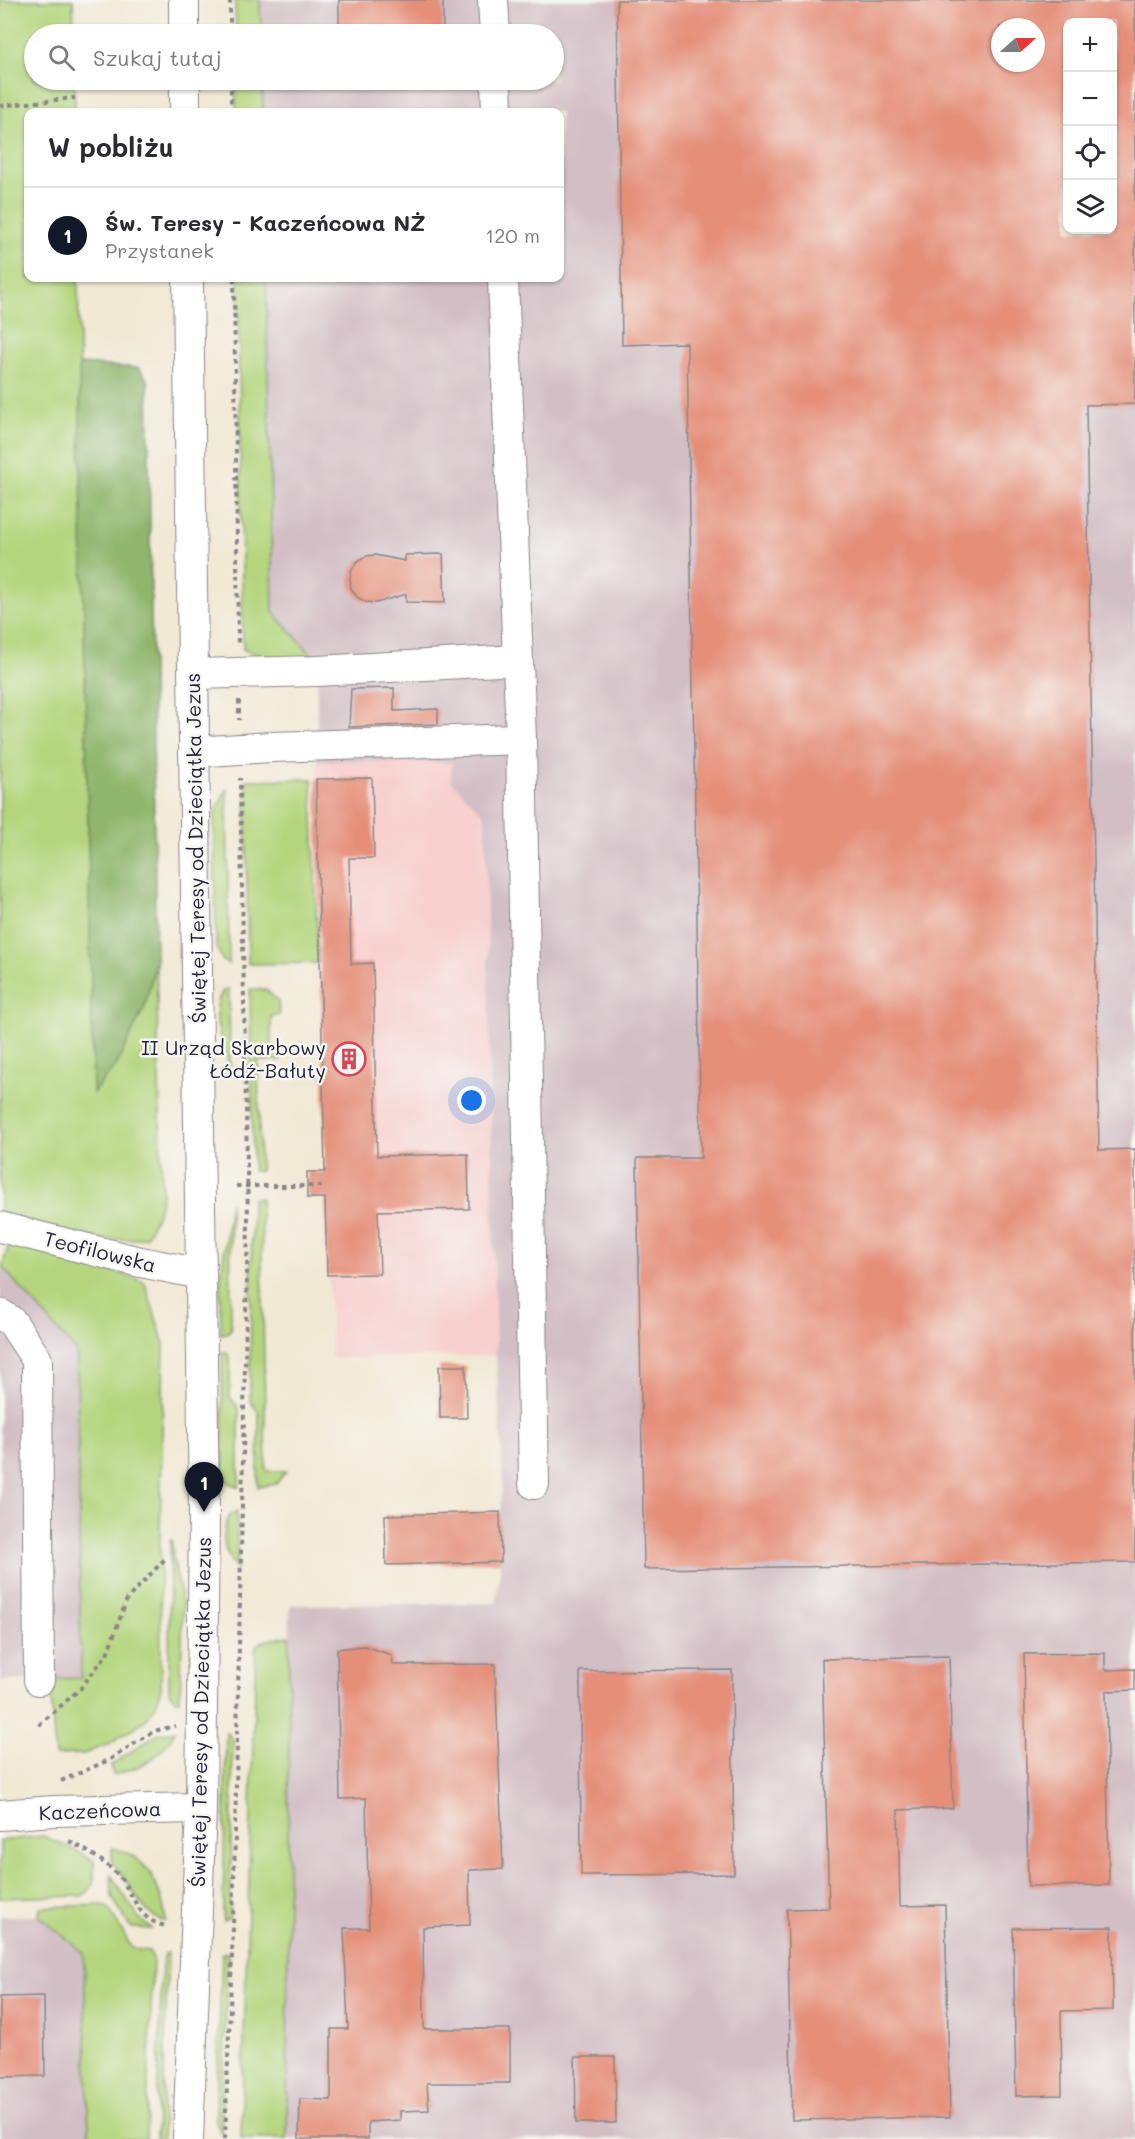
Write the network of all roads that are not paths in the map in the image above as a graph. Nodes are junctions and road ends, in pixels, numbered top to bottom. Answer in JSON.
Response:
{"nodes":[{"id":1,"x":184,"y":0,"type":"edge"},
{"id":2,"x":493,"y":0,"type":"edge"},
{"id":3,"x":184,"y":24,"type":"edge"},
{"id":4,"x":494,"y":24,"type":"edge"},
{"id":5,"x":185,"y":90,"type":"edge"},
{"id":6,"x":496,"y":90,"type":"edge"},
{"id":7,"x":185,"y":108,"type":"edge"},
{"id":8,"x":497,"y":108,"type":"edge"},
{"id":9,"x":188,"y":282,"type":"edge"},
{"id":10,"x":503,"y":282,"type":"edge"},
{"id":11,"x":518,"y":660,"type":"junction"},
{"id":12,"x":194,"y":674,"type":"junction"},
{"id":13,"x":521,"y":740,"type":"junction"},
{"id":14,"x":194,"y":752,"type":"junction"},
{"id":15,"x":0,"y":1227,"type":"edge"},
{"id":16,"x":201,"y":1274,"type":"junction"},
{"id":17,"x":0,"y":1314,"type":"edge"},
{"id":18,"x":534,"y":1484,"type":"dead end"},
{"id":19,"x":39,"y":1680,"type":"dead end"},
{"id":20,"x":201,"y":1808,"type":"junction"},
{"id":21,"x":0,"y":1815,"type":"edge"},
{"id":22,"x":188,"y":2139,"type":"edge"}],
"edges":[{"from":1,"to":3,"type":"street"},
{"from":2,"to":4,"type":"street"},
{"from":5,"to":7,"type":"street"},
{"from":6,"to":8,"type":"street"},
{"from":9,"to":12,"type":"street","name":"Świętej Teresy od Dzieciątka Jezus"},
{"from":10,"to":11,"type":"street"},
{"from":11,"to":12,"type":"street"},
{"from":11,"to":13,"type":"street"},
{"from":12,"to":14,"type":"street","name":"Świętej Teresy od Dzieciątka Jezus"},
{"from":13,"to":14,"type":"street"},
{"from":13,"to":18,"type":"street"},
{"from":14,"to":16,"type":"street","name":"Świętej Teresy od Dzieciątka Jezus"},
{"from":15,"to":16,"type":"street","name":"Teofilowska"},
{"from":16,"to":20,"type":"street","name":"Świętej Teresy od Dzieciątka Jezus"},
{"from":17,"to":19,"type":"street"},
{"from":20,"to":21,"type":"street","name":"Kaczeńcowa"},
{"from":20,"to":22,"type":"street","name":"Świętej Teresy od Dzieciątka Jezus"}]}
